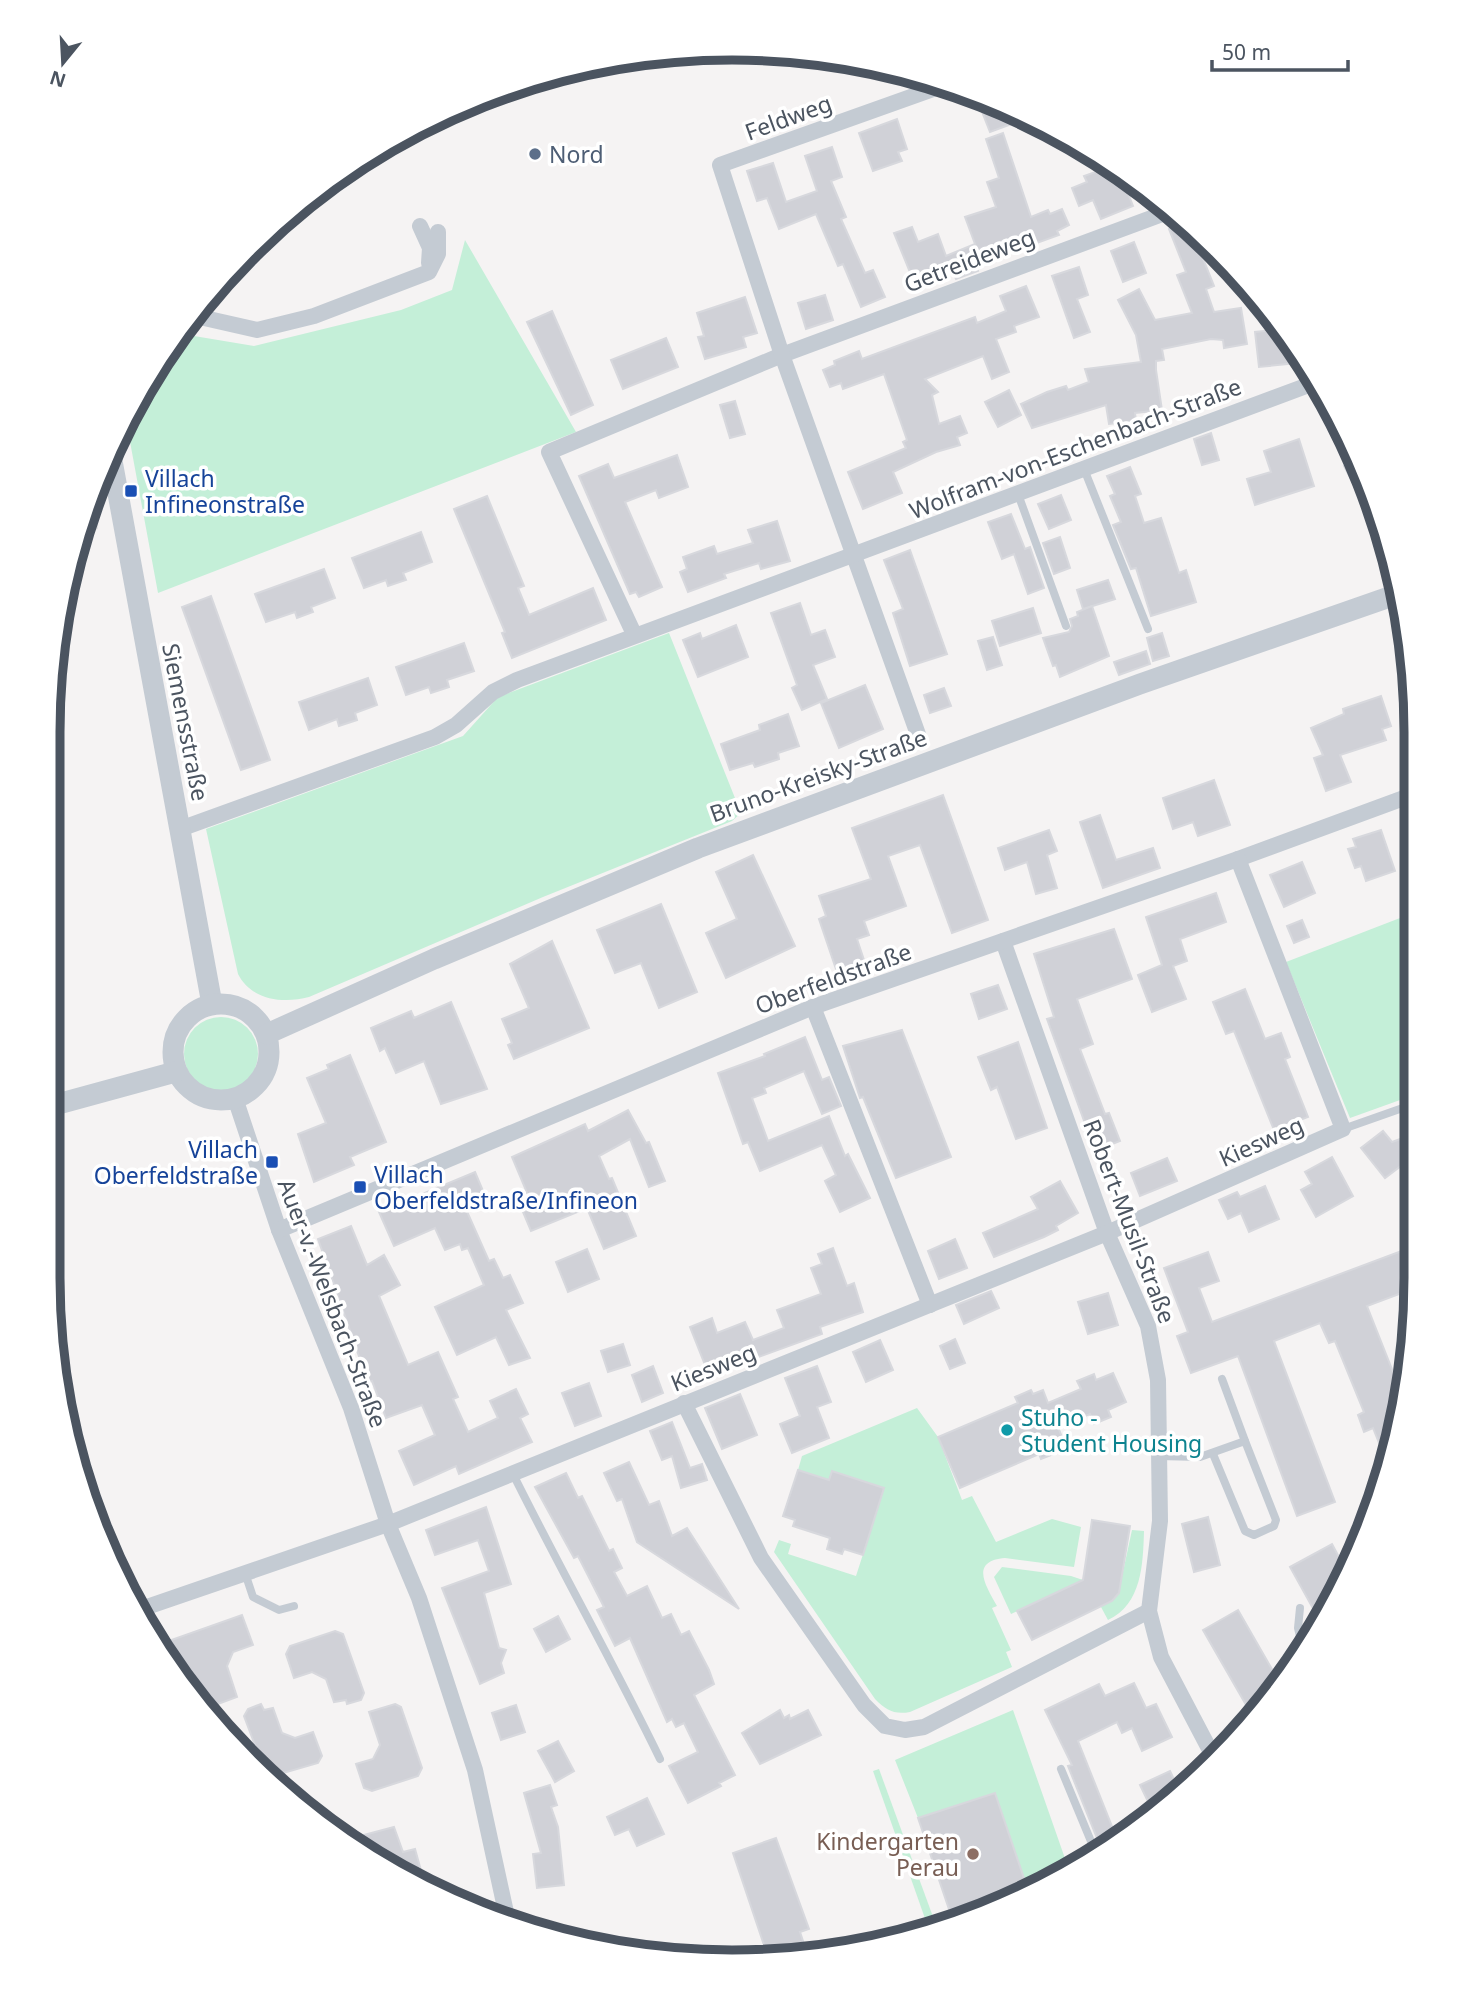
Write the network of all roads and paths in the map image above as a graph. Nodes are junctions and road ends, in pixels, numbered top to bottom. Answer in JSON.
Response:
{"nodes":[{"id":1,"x":931,"y":90,"type":"edge"},
{"id":2,"x":1160,"y":214,"type":"edge"},
{"id":3,"x":420,"y":226,"type":"dead end"},
{"id":4,"x":438,"y":232,"type":"dead end"},
{"id":5,"x":429,"y":272,"type":"junction"},
{"id":6,"x":202,"y":318,"type":"edge"},
{"id":7,"x":213,"y":320,"type":"junction"},
{"id":8,"x":199,"y":321,"type":"edge"},
{"id":9,"x":782,"y":355,"type":"junction"},
{"id":10,"x":1308,"y":385,"type":"edge"},
{"id":11,"x":114,"y":469,"type":"edge"},
{"id":12,"x":1084,"y":469,"type":"junction"},
{"id":13,"x":1018,"y":494,"type":"junction"},
{"id":14,"x":852,"y":556,"type":"junction"},
{"id":15,"x":1391,"y":596,"type":"edge"},
{"id":16,"x":1066,"y":626,"type":"dead end"},
{"id":17,"x":1148,"y":629,"type":"dead end"},
{"id":18,"x":634,"y":634,"type":"junction"},
{"id":19,"x":920,"y":740,"type":"dead end"},
{"id":20,"x":1404,"y":798,"type":"edge"},
{"id":21,"x":180,"y":829,"type":"junction"},
{"id":22,"x":1238,"y":859,"type":"junction"},
{"id":23,"x":1003,"y":941,"type":"junction"},
{"id":24,"x":212,"y":1004,"type":"junction"},
{"id":25,"x":813,"y":1007,"type":"junction"},
{"id":26,"x":267,"y":1034,"type":"junction"},
{"id":27,"x":175,"y":1072,"type":"junction"},
{"id":28,"x":236,"y":1098,"type":"junction"},
{"id":29,"x":60,"y":1103,"type":"edge"},
{"id":30,"x":1404,"y":1108,"type":"edge"},
{"id":31,"x":1343,"y":1129,"type":"junction"},
{"id":32,"x":279,"y":1230,"type":"junction"},
{"id":33,"x":1107,"y":1233,"type":"junction"},
{"id":34,"x":930,"y":1305,"type":"junction"},
{"id":35,"x":1222,"y":1379,"type":"dead end"},
{"id":36,"x":684,"y":1403,"type":"junction"},
{"id":37,"x":1245,"y":1441,"type":"junction"},
{"id":38,"x":1213,"y":1454,"type":"junction"},
{"id":39,"x":1158,"y":1457,"type":"junction"},
{"id":40,"x":512,"y":1472,"type":"junction"},
{"id":41,"x":388,"y":1524,"type":"junction"},
{"id":42,"x":244,"y":1573,"type":"junction"},
{"id":43,"x":294,"y":1606,"type":"dead end"},
{"id":44,"x":147,"y":1607,"type":"edge"},
{"id":45,"x":1300,"y":1608,"type":"dead end"},
{"id":46,"x":1149,"y":1611,"type":"junction"},
{"id":47,"x":1300,"y":1636,"type":"edge"},
{"id":48,"x":1210,"y":1751,"type":"edge"},
{"id":49,"x":660,"y":1759,"type":"dead end"},
{"id":50,"x":1061,"y":1769,"type":"dead end"},
{"id":51,"x":1092,"y":1844,"type":"edge"},
{"id":52,"x":506,"y":1910,"type":"edge"}],
"edges":[{"from":1,"to":9,"type":"street","name":"Feldweg"},
{"from":2,"to":9,"type":"street","name":"Getreideweg"},
{"from":3,"to":5,"type":"street"},
{"from":4,"to":5,"type":"street"},
{"from":5,"to":7,"type":"street"},
{"from":6,"to":7,"type":"street"},
{"from":7,"to":8,"type":"street"},
{"from":9,"to":14,"type":"street"},
{"from":9,"to":18,"type":"street","name":"Getreideweg"},
{"from":10,"to":12,"type":"street","name":"Wolfram-von-Eschenbach-Straße"},
{"from":11,"to":21,"type":"street","name":"Siemensstraße"},
{"from":12,"to":13,"type":"street","name":"Wolfram-von-Eschenbach-Straße"},
{"from":12,"to":17,"type":"lane"},
{"from":13,"to":14,"type":"street","name":"Wolfram-von-Eschenbach-Straße"},
{"from":13,"to":16,"type":"lane"},
{"from":14,"to":18,"type":"street","name":"Wolfram-von-Eschenbach-Straße"},
{"from":14,"to":19,"type":"street"},
{"from":15,"to":26,"type":"street","name":"Bruno-Kreisky-Straße"},
{"from":18,"to":21,"type":"street","name":"Wolfram-von-Eschenbach-Straße"},
{"from":20,"to":22,"type":"street","name":"Oberfeldstraße"},
{"from":21,"to":24,"type":"street","name":"Siemensstraße"},
{"from":22,"to":23,"type":"street","name":"Oberfeldstraße"},
{"from":22,"to":31,"type":"street"},
{"from":23,"to":25,"type":"street","name":"Oberfeldstraße"},
{"from":23,"to":33,"type":"street","name":"Robert-Musil-Straße"},
{"from":24,"to":26,"type":"street"},
{"from":24,"to":27,"type":"street"},
{"from":25,"to":32,"type":"street","name":"Oberfeldstraße"},
{"from":25,"to":34,"type":"street"},
{"from":26,"to":28,"type":"street"},
{"from":27,"to":28,"type":"street"},
{"from":27,"to":29,"type":"street"},
{"from":28,"to":32,"type":"street","name":"Auer-v.-Welsbach-Straße"},
{"from":30,"to":31,"type":"lane"},
{"from":31,"to":33,"type":"street","name":"Kiesweg"},
{"from":32,"to":41,"type":"street","name":"Auer-v.-Welsbach-Straße"},
{"from":33,"to":34,"type":"street","name":"Kiesweg"},
{"from":33,"to":39,"type":"street","name":"Robert-Musil-Straße"},
{"from":34,"to":36,"type":"street","name":"Kiesweg"},
{"from":35,"to":37,"type":"lane"},
{"from":36,"to":40,"type":"street","name":"Kiesweg"},
{"from":36,"to":46,"type":"street"},
{"from":37,"to":38,"type":"lane"},
{"from":37,"to":38,"type":"lane"},
{"from":38,"to":39,"type":"lane"},
{"from":39,"to":46,"type":"street","name":"Robert-Musil-Straße"},
{"from":40,"to":41,"type":"street","name":"Kiesweg"},
{"from":40,"to":49,"type":"lane"},
{"from":41,"to":42,"type":"street"},
{"from":41,"to":52,"type":"street","name":"Auer-v.-Welsbach-Straße"},
{"from":42,"to":43,"type":"lane"},
{"from":42,"to":44,"type":"street"},
{"from":45,"to":47,"type":"lane"},
{"from":46,"to":48,"type":"street","name":"Robert-Musil-Straße"},
{"from":50,"to":51,"type":"lane"}]}
